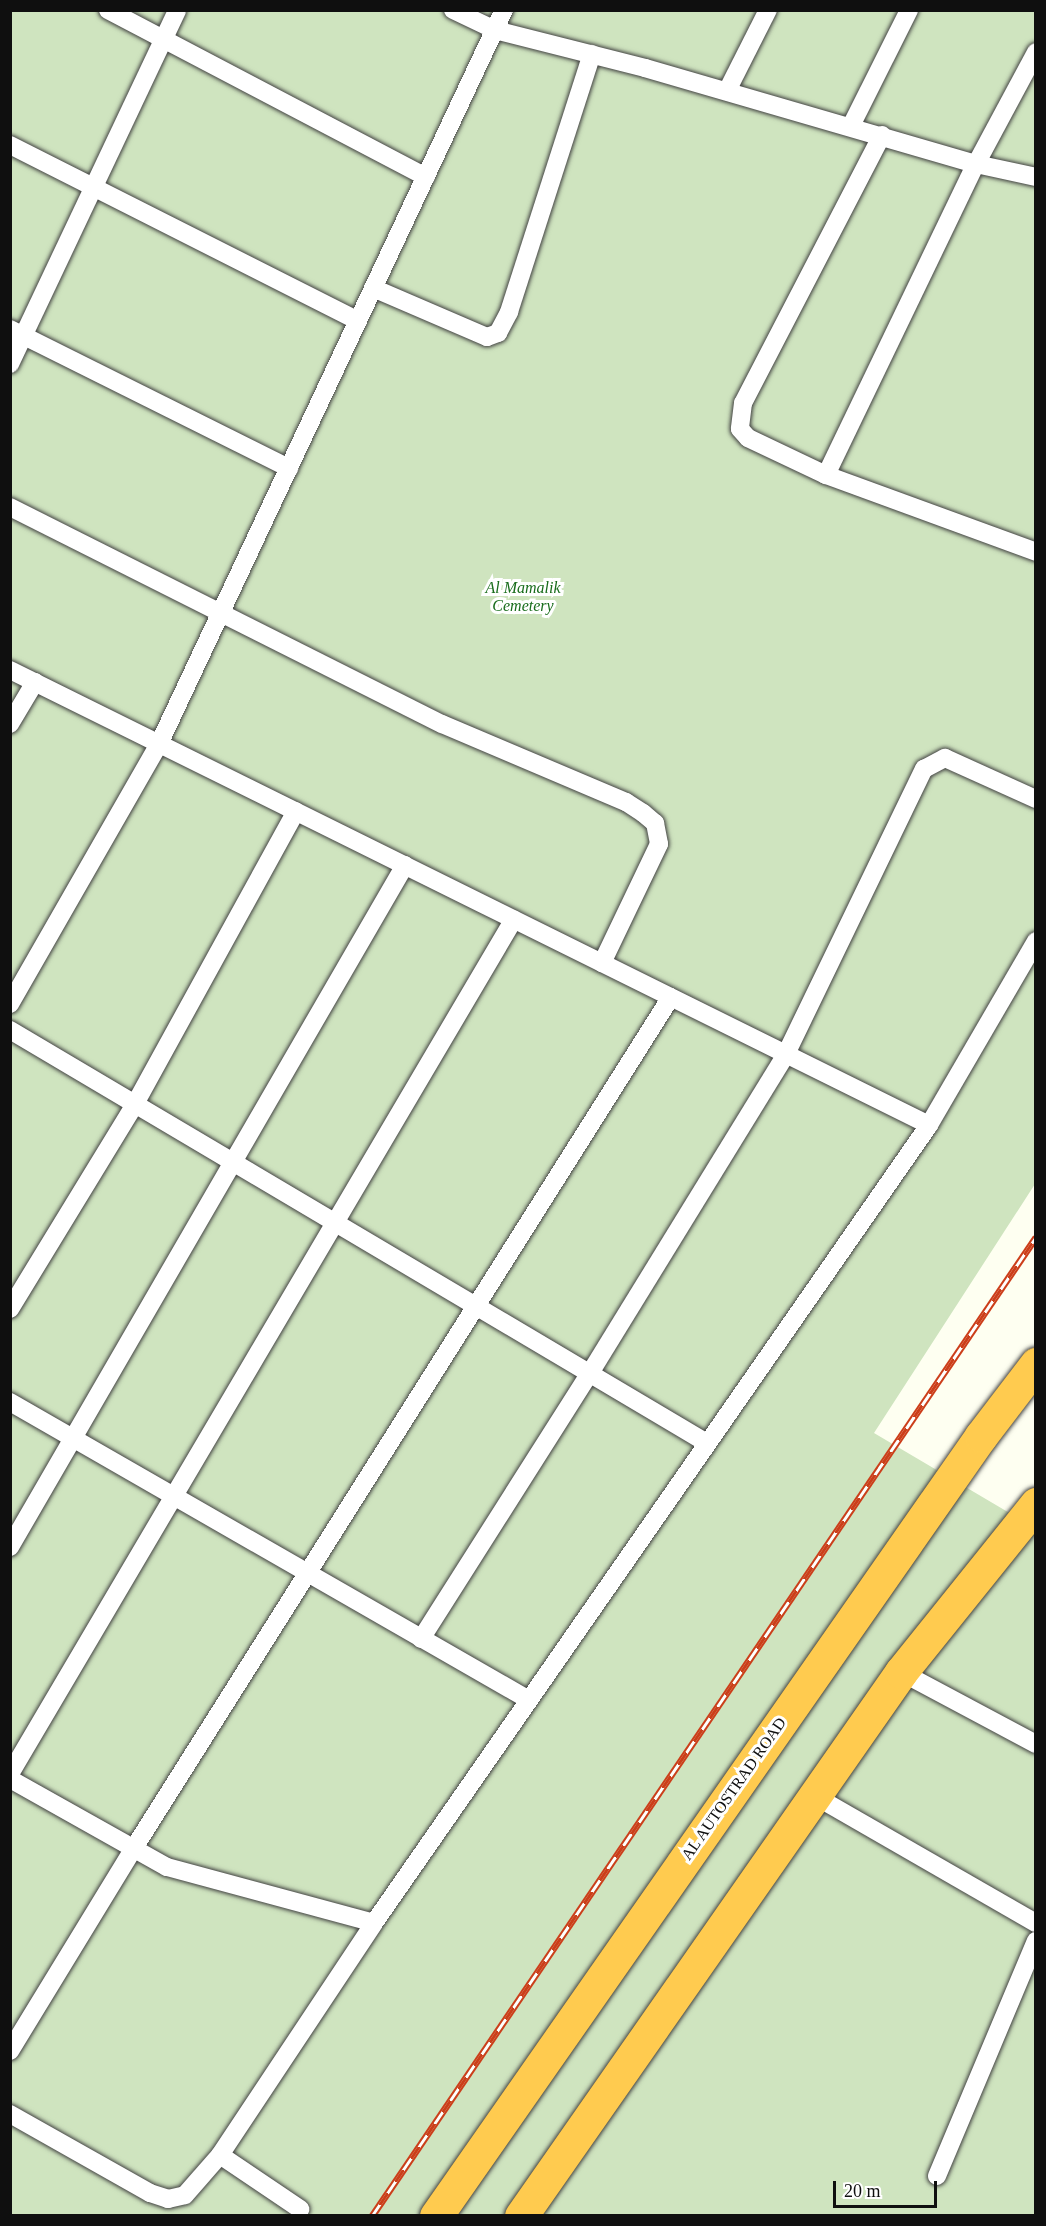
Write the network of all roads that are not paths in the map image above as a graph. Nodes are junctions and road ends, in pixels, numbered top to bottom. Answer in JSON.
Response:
{"nodes":[{"id":1,"x":108,"y":10,"type":"edge"},
{"id":2,"x":177,"y":10,"type":"edge"},
{"id":3,"x":453,"y":10,"type":"edge"},
{"id":4,"x":504,"y":10,"type":"edge"},
{"id":5,"x":768,"y":10,"type":"edge"},
{"id":6,"x":909,"y":10,"type":"edge"},
{"id":7,"x":495,"y":30,"type":"junction"},
{"id":8,"x":164,"y":39,"type":"junction"},
{"id":9,"x":1035,"y":52,"type":"edge"},
{"id":10,"x":592,"y":54,"type":"junction"},
{"id":11,"x":727,"y":91,"type":"junction"},
{"id":12,"x":851,"y":126,"type":"junction"},
{"id":13,"x":882,"y":135,"type":"junction"},
{"id":14,"x":10,"y":145,"type":"edge"},
{"id":15,"x":976,"y":164,"type":"junction"},
{"id":16,"x":426,"y":177,"type":"junction"},
{"id":17,"x":1035,"y":177,"type":"edge"},
{"id":18,"x":94,"y":186,"type":"junction"},
{"id":19,"x":373,"y":288,"type":"junction"},
{"id":20,"x":358,"y":321,"type":"junction"},
{"id":21,"x":17,"y":332,"type":"edge"},
{"id":22,"x":10,"y":364,"type":"edge"},
{"id":23,"x":289,"y":468,"type":"junction"},
{"id":24,"x":826,"y":475,"type":"junction"},
{"id":25,"x":10,"y":507,"type":"edge"},
{"id":26,"x":1035,"y":552,"type":"edge"},
{"id":27,"x":222,"y":611,"type":"junction"},
{"id":28,"x":10,"y":670,"type":"edge"},
{"id":29,"x":35,"y":682,"type":"junction"},
{"id":30,"x":10,"y":724,"type":"edge"},
{"id":31,"x":159,"y":744,"type":"junction"},
{"id":32,"x":1035,"y":799,"type":"edge"},
{"id":33,"x":296,"y":811,"type":"junction"},
{"id":34,"x":405,"y":866,"type":"junction"},
{"id":35,"x":514,"y":919,"type":"junction"},
{"id":36,"x":1035,"y":941,"type":"edge"},
{"id":37,"x":602,"y":963,"type":"junction"},
{"id":38,"x":671,"y":997,"type":"junction"},
{"id":39,"x":10,"y":1004,"type":"edge"},
{"id":40,"x":10,"y":1030,"type":"edge"},
{"id":41,"x":786,"y":1054,"type":"junction"},
{"id":42,"x":135,"y":1104,"type":"junction"},
{"id":43,"x":929,"y":1125,"type":"junction"},
{"id":44,"x":234,"y":1162,"type":"junction"},
{"id":45,"x":335,"y":1222,"type":"junction"},
{"id":46,"x":475,"y":1305,"type":"junction"},
{"id":47,"x":10,"y":1309,"type":"edge"},
{"id":48,"x":1035,"y":1364,"type":"edge"},
{"id":49,"x":590,"y":1373,"type":"junction"},
{"id":50,"x":10,"y":1402,"type":"edge"},
{"id":51,"x":74,"y":1438,"type":"junction"},
{"id":52,"x":707,"y":1443,"type":"junction"},
{"id":53,"x":174,"y":1496,"type":"junction"},
{"id":54,"x":1035,"y":1504,"type":"edge"},
{"id":55,"x":10,"y":1547,"type":"edge"},
{"id":56,"x":306,"y":1573,"type":"junction"},
{"id":57,"x":421,"y":1639,"type":"junction"},
{"id":58,"x":902,"y":1672,"type":"junction"},
{"id":59,"x":528,"y":1700,"type":"junction"},
{"id":60,"x":1035,"y":1744,"type":"edge"},
{"id":61,"x":10,"y":1776,"type":"edge"},
{"id":62,"x":815,"y":1796,"type":"junction"},
{"id":63,"x":134,"y":1848,"type":"junction"},
{"id":64,"x":374,"y":1923,"type":"junction"},
{"id":65,"x":1035,"y":1923,"type":"edge"},
{"id":66,"x":1035,"y":1941,"type":"edge"},
{"id":67,"x":10,"y":2051,"type":"edge"},
{"id":68,"x":10,"y":2114,"type":"edge"},
{"id":69,"x":220,"y":2155,"type":"junction"},
{"id":70,"x":937,"y":2176,"type":"dead end"},
{"id":71,"x":300,"y":2209,"type":"dead end"},
{"id":72,"x":436,"y":2216,"type":"edge"},
{"id":73,"x":521,"y":2216,"type":"edge"}],
"edges":[{"from":1,"to":8,"type":"lane"},
{"from":2,"to":8,"type":"lane"},
{"from":3,"to":7,"type":"lane"},
{"from":4,"to":7,"type":"lane"},
{"from":5,"to":11,"type":"lane"},
{"from":6,"to":12,"type":"lane"},
{"from":7,"to":10,"type":"lane"},
{"from":7,"to":16,"type":"lane"},
{"from":8,"to":16,"type":"lane"},
{"from":8,"to":18,"type":"lane"},
{"from":9,"to":15,"type":"lane"},
{"from":10,"to":11,"type":"lane"},
{"from":10,"to":19,"type":"lane"},
{"from":11,"to":12,"type":"lane"},
{"from":12,"to":13,"type":"lane"},
{"from":13,"to":15,"type":"lane"},
{"from":13,"to":24,"type":"lane"},
{"from":14,"to":18,"type":"lane"},
{"from":15,"to":17,"type":"lane"},
{"from":15,"to":24,"type":"lane"},
{"from":16,"to":19,"type":"lane"},
{"from":18,"to":20,"type":"lane"},
{"from":18,"to":21,"type":"lane"},
{"from":19,"to":20,"type":"lane"},
{"from":20,"to":23,"type":"lane"},
{"from":21,"to":22,"type":"lane"},
{"from":21,"to":23,"type":"lane"},
{"from":23,"to":27,"type":"lane"},
{"from":24,"to":26,"type":"lane"},
{"from":25,"to":27,"type":"lane"},
{"from":27,"to":31,"type":"lane"},
{"from":27,"to":37,"type":"lane"},
{"from":28,"to":29,"type":"lane"},
{"from":29,"to":30,"type":"lane"},
{"from":29,"to":31,"type":"lane"},
{"from":31,"to":33,"type":"lane"},
{"from":31,"to":39,"type":"lane"},
{"from":32,"to":41,"type":"lane"},
{"from":33,"to":34,"type":"lane"},
{"from":33,"to":42,"type":"lane"},
{"from":34,"to":35,"type":"lane"},
{"from":34,"to":44,"type":"lane"},
{"from":35,"to":37,"type":"lane"},
{"from":35,"to":45,"type":"lane"},
{"from":36,"to":43,"type":"lane"},
{"from":37,"to":38,"type":"lane"},
{"from":38,"to":41,"type":"lane"},
{"from":38,"to":46,"type":"lane"},
{"from":40,"to":42,"type":"lane"},
{"from":41,"to":43,"type":"lane"},
{"from":41,"to":49,"type":"lane"},
{"from":42,"to":44,"type":"lane"},
{"from":42,"to":47,"type":"lane"},
{"from":43,"to":52,"type":"lane"},
{"from":44,"to":45,"type":"lane"},
{"from":44,"to":51,"type":"lane"},
{"from":45,"to":46,"type":"lane"},
{"from":45,"to":53,"type":"lane"},
{"from":46,"to":49,"type":"lane"},
{"from":46,"to":56,"type":"lane"},
{"from":48,"to":72,"type":"highway","name":"AL AUTOSTRAD ROAD"},
{"from":49,"to":52,"type":"lane"},
{"from":49,"to":57,"type":"lane"},
{"from":50,"to":51,"type":"lane"},
{"from":51,"to":53,"type":"lane"},
{"from":51,"to":55,"type":"lane"},
{"from":52,"to":59,"type":"lane"},
{"from":53,"to":56,"type":"lane"},
{"from":53,"to":61,"type":"lane"},
{"from":54,"to":58,"type":"highway"},
{"from":56,"to":57,"type":"lane"},
{"from":56,"to":63,"type":"lane"},
{"from":57,"to":59,"type":"lane"},
{"from":58,"to":60,"type":"lane"},
{"from":58,"to":62,"type":"highway"},
{"from":59,"to":64,"type":"lane"},
{"from":61,"to":63,"type":"lane"},
{"from":62,"to":65,"type":"lane"},
{"from":62,"to":73,"type":"highway"},
{"from":63,"to":64,"type":"lane"},
{"from":63,"to":67,"type":"lane"},
{"from":64,"to":69,"type":"lane"},
{"from":66,"to":70,"type":"lane"},
{"from":68,"to":69,"type":"lane"},
{"from":69,"to":71,"type":"lane"}]}
